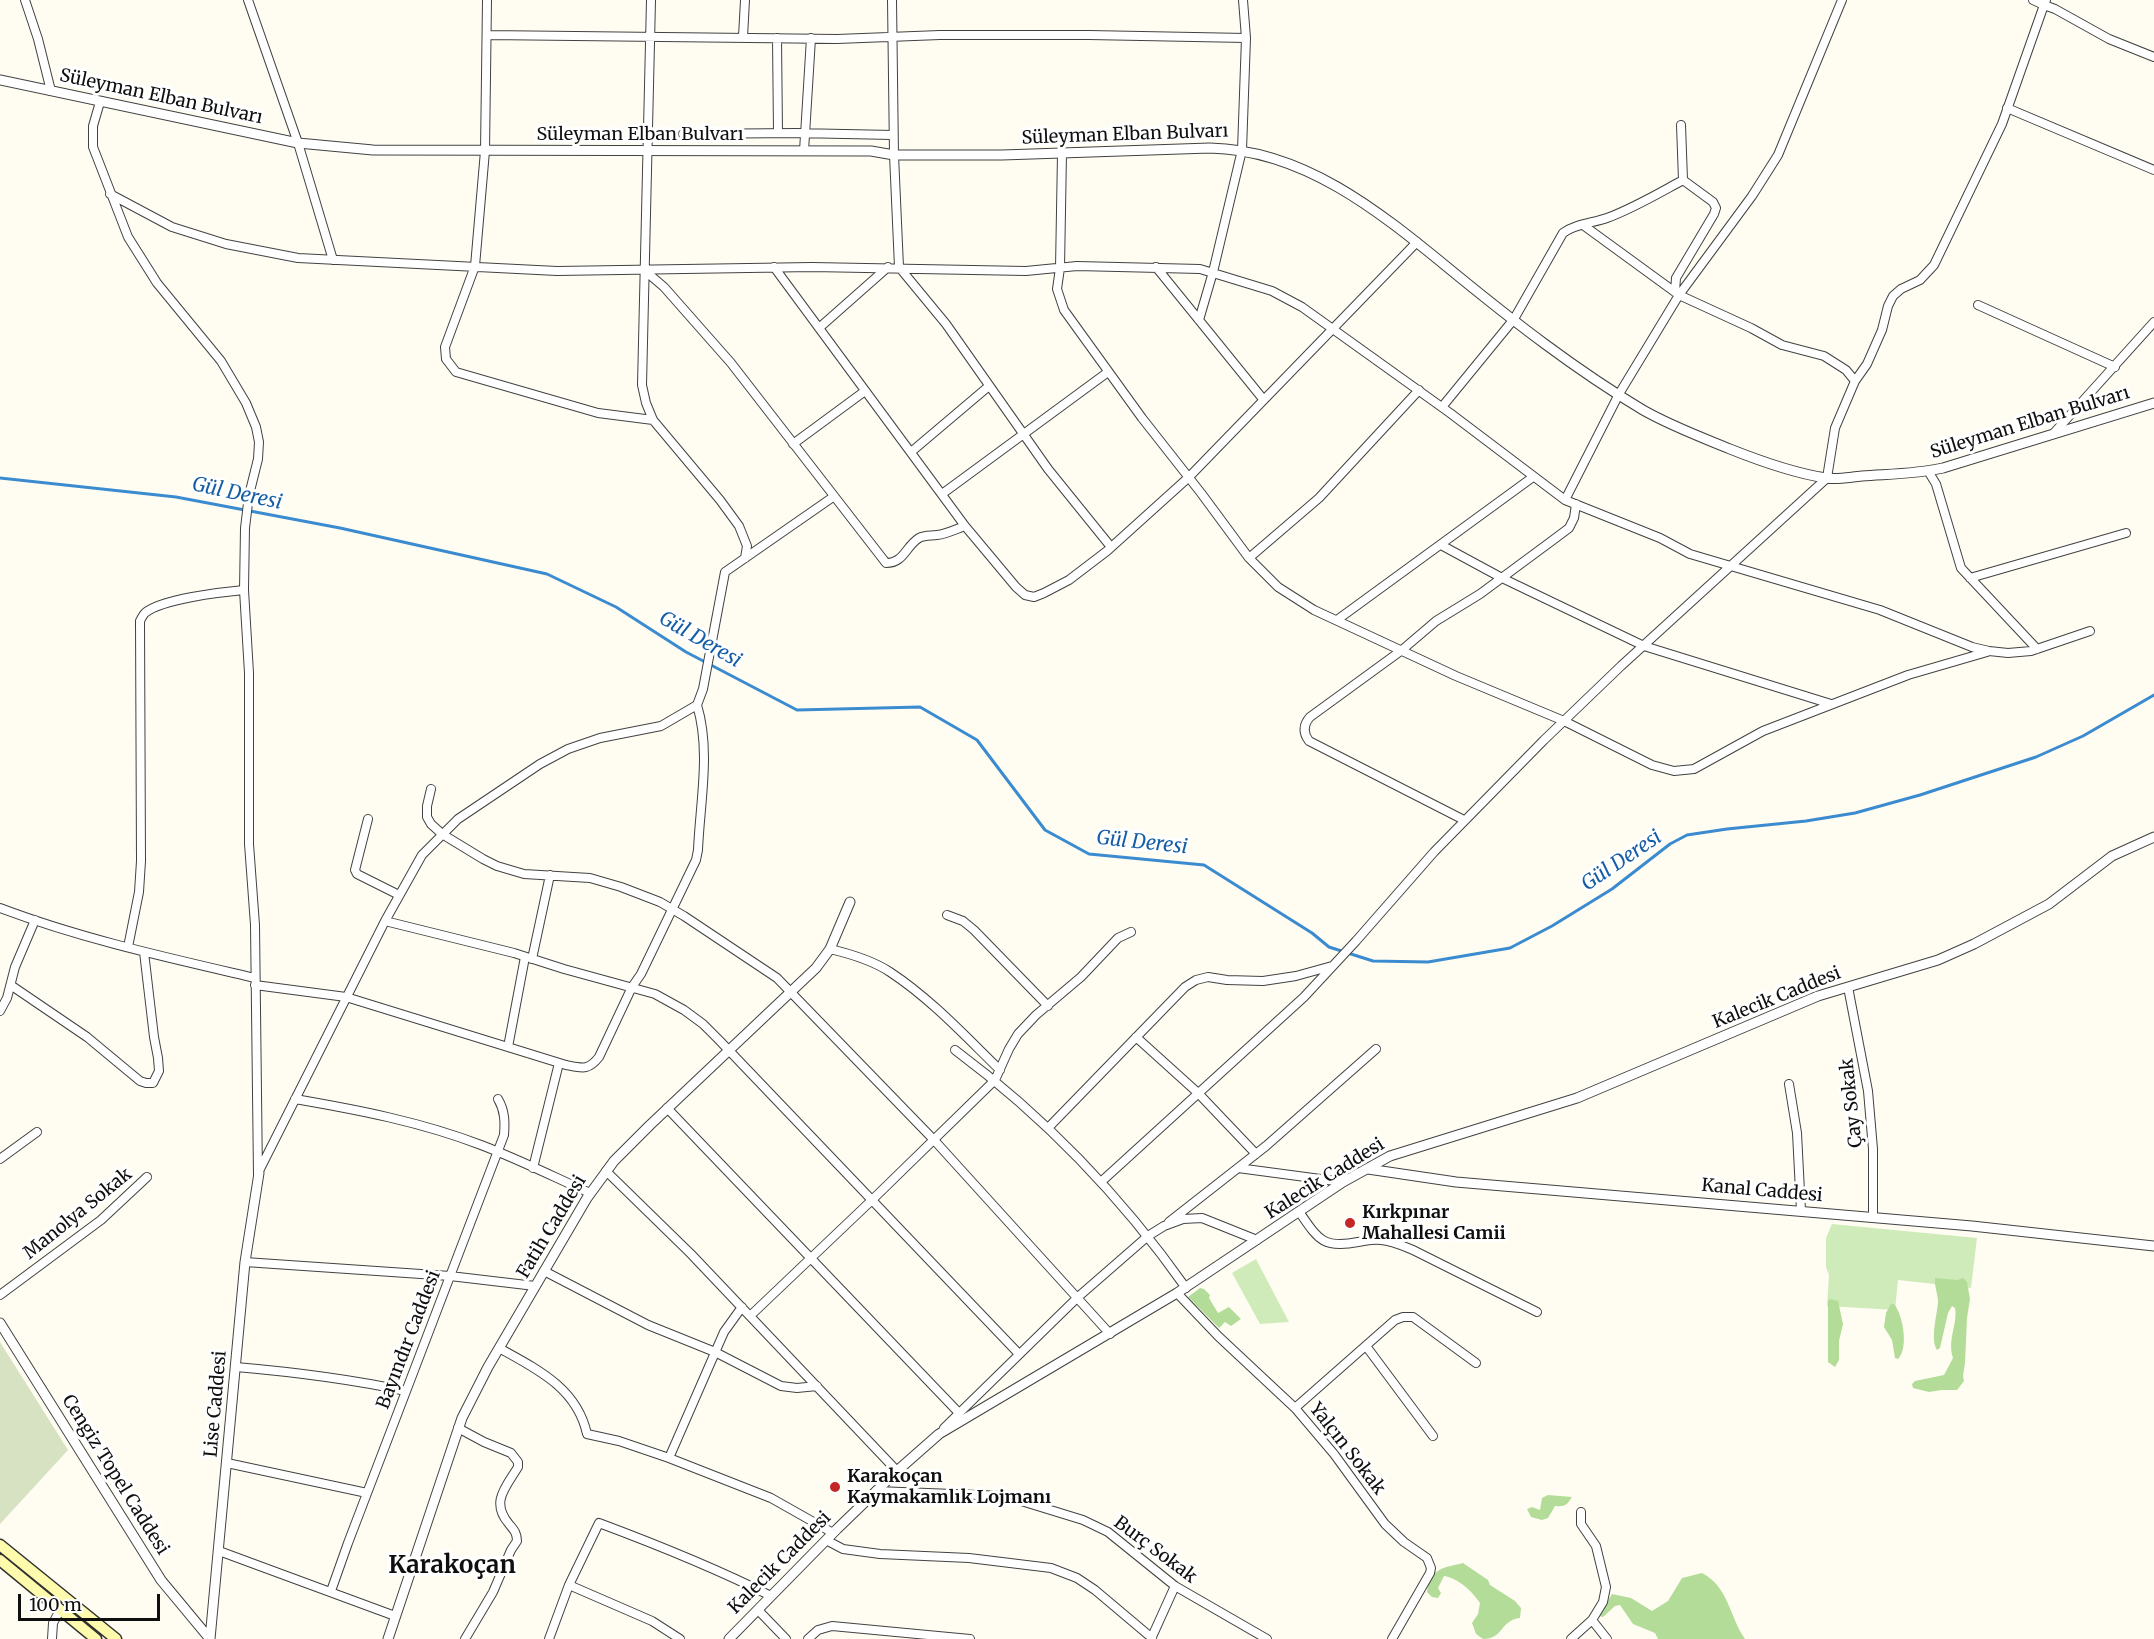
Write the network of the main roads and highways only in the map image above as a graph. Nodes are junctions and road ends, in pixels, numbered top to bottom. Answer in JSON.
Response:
{"nodes":[{"id":1,"x":0,"y":1545,"type":"edge"},
{"id":2,"x":0,"y":1560,"type":"edge"},
{"id":3,"x":96,"y":1639,"type":"edge"},
{"id":4,"x":116,"y":1639,"type":"edge"}],
"edges":[{"from":1,"to":4,"type":"main road"},
{"from":2,"to":3,"type":"main road"}]}
